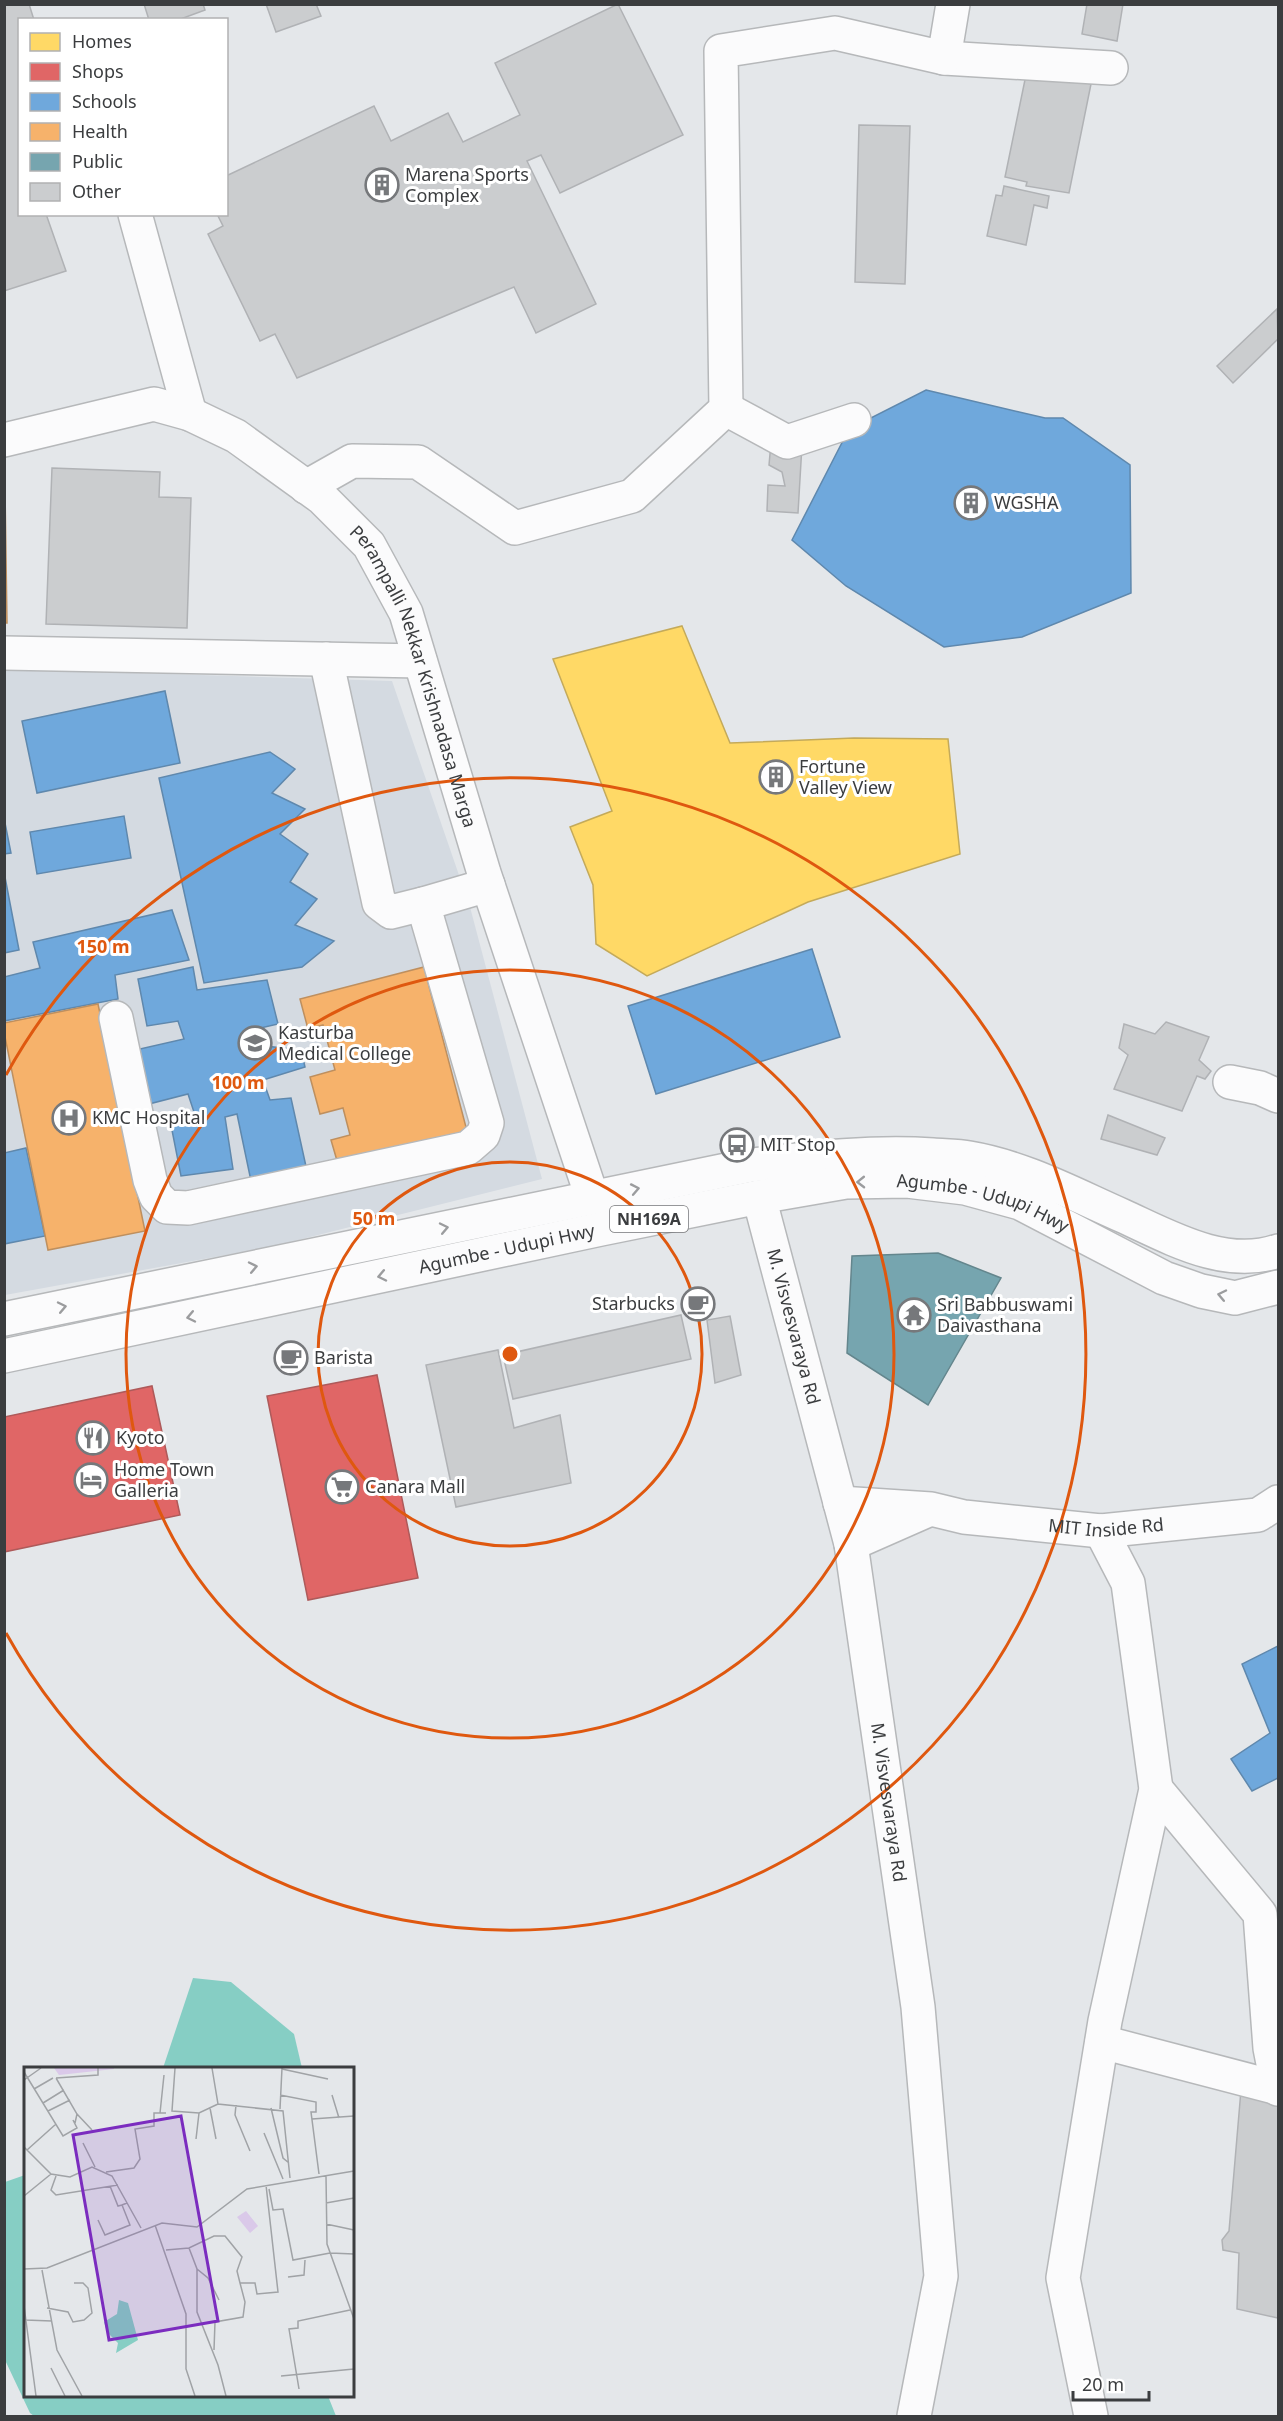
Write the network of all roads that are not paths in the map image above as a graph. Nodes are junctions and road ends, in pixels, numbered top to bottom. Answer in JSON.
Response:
{"nodes":[{"id":1,"x":953,"y":4,"type":"edge"},
{"id":2,"x":944,"y":58,"type":"junction"},
{"id":3,"x":1111,"y":68,"type":"dead end"},
{"id":4,"x":136,"y":216,"type":"edge"},
{"id":5,"x":726,"y":409,"type":"junction"},
{"id":6,"x":190,"y":414,"type":"junction"},
{"id":7,"x":854,"y":420,"type":"dead end"},
{"id":8,"x":4,"y":440,"type":"edge"},
{"id":9,"x":306,"y":487,"type":"junction"},
{"id":10,"x":4,"y":653,"type":"edge"},
{"id":11,"x":326,"y":659,"type":"junction"},
{"id":12,"x":420,"y":661,"type":"junction"},
{"id":13,"x":488,"y":885,"type":"junction"},
{"id":14,"x":423,"y":904,"type":"junction"},
{"id":15,"x":116,"y":1018,"type":"dead end"},
{"id":16,"x":1230,"y":1082,"type":"dead end"},
{"id":17,"x":1278,"y":1096,"type":"edge"},
{"id":18,"x":751,"y":1165,"type":"junction"},
{"id":19,"x":592,"y":1197,"type":"junction"},
{"id":20,"x":759,"y":1197,"type":"junction"},
{"id":21,"x":1278,"y":1251,"type":"edge"},
{"id":22,"x":1278,"y":1287,"type":"edge"},
{"id":23,"x":4,"y":1318,"type":"edge"},
{"id":24,"x":4,"y":1356,"type":"edge"},
{"id":25,"x":1278,"y":1502,"type":"edge"},
{"id":26,"x":840,"y":1503,"type":"junction"},
{"id":27,"x":931,"y":1509,"type":"junction"},
{"id":28,"x":1101,"y":1531,"type":"junction"},
{"id":29,"x":851,"y":1544,"type":"junction"},
{"id":30,"x":1156,"y":1789,"type":"junction"},
{"id":31,"x":1102,"y":2042,"type":"junction"},
{"id":32,"x":1278,"y":2088,"type":"edge"},
{"id":33,"x":914,"y":2416,"type":"edge"},
{"id":34,"x":1091,"y":2416,"type":"edge"}],
"edges":[{"from":1,"to":2,"type":"main road"},
{"from":2,"to":3,"type":"main road"},
{"from":2,"to":5,"type":"main road"},
{"from":4,"to":6,"type":"main road"},
{"from":5,"to":7,"type":"main road"},
{"from":5,"to":9,"type":"main road"},
{"from":6,"to":8,"type":"main road","name":"Perampalli Nekkar Krishnadasa Marga"},
{"from":6,"to":9,"type":"main road","name":"Perampalli Nekkar Krishnadasa Marga"},
{"from":9,"to":12,"type":"main road","name":"Perampalli Nekkar Krishnadasa Marga"},
{"from":10,"to":11,"type":"main road"},
{"from":11,"to":12,"type":"main road"},
{"from":11,"to":14,"type":"main road"},
{"from":12,"to":13,"type":"main road","name":"Perampalli Nekkar Krishnadasa Marga"},
{"from":13,"to":14,"type":"main road"},
{"from":13,"to":19,"type":"main road","name":"Perampalli Nekkar Krishnadasa Marga"},
{"from":14,"to":15,"type":"main road"},
{"from":16,"to":17,"type":"main road"},
{"from":19,"to":18,"type":"main road","name":"Agumbe - Udupi Hwy","number":"NH169A","one_way":true},
{"from":18,"to":20,"type":"main road","name":"M. Visvesvaraya Rd"},
{"from":18,"to":21,"type":"main road","name":"Agumbe - Udupi Hwy","number":"NH169A"},
{"from":23,"to":19,"type":"main road","name":"Agumbe - Udupi Hwy","number":"NH169A","one_way":true},
{"from":22,"to":20,"type":"main road","name":"Agumbe - Udupi Hwy","number":"NH169A","one_way":true},
{"from":20,"to":24,"type":"main road","name":"Agumbe - Udupi Hwy","number":"NH169A","one_way":true},
{"from":20,"to":26,"type":"main road","name":"M. Visvesvaraya Rd"},
{"from":25,"to":28,"type":"main road","name":"MIT Inside Rd"},
{"from":26,"to":27,"type":"main road","name":"MIT Inside Rd"},
{"from":26,"to":29,"type":"main road","name":"M. Visvesvaraya Rd"},
{"from":27,"to":28,"type":"main road","name":"MIT Inside Rd"},
{"from":27,"to":29,"type":"main road"},
{"from":28,"to":30,"type":"main road"},
{"from":29,"to":33,"type":"main road","name":"M. Visvesvaraya Rd"},
{"from":30,"to":31,"type":"main road"},
{"from":30,"to":32,"type":"main road"},
{"from":31,"to":32,"type":"main road"},
{"from":31,"to":34,"type":"main road"}]}
